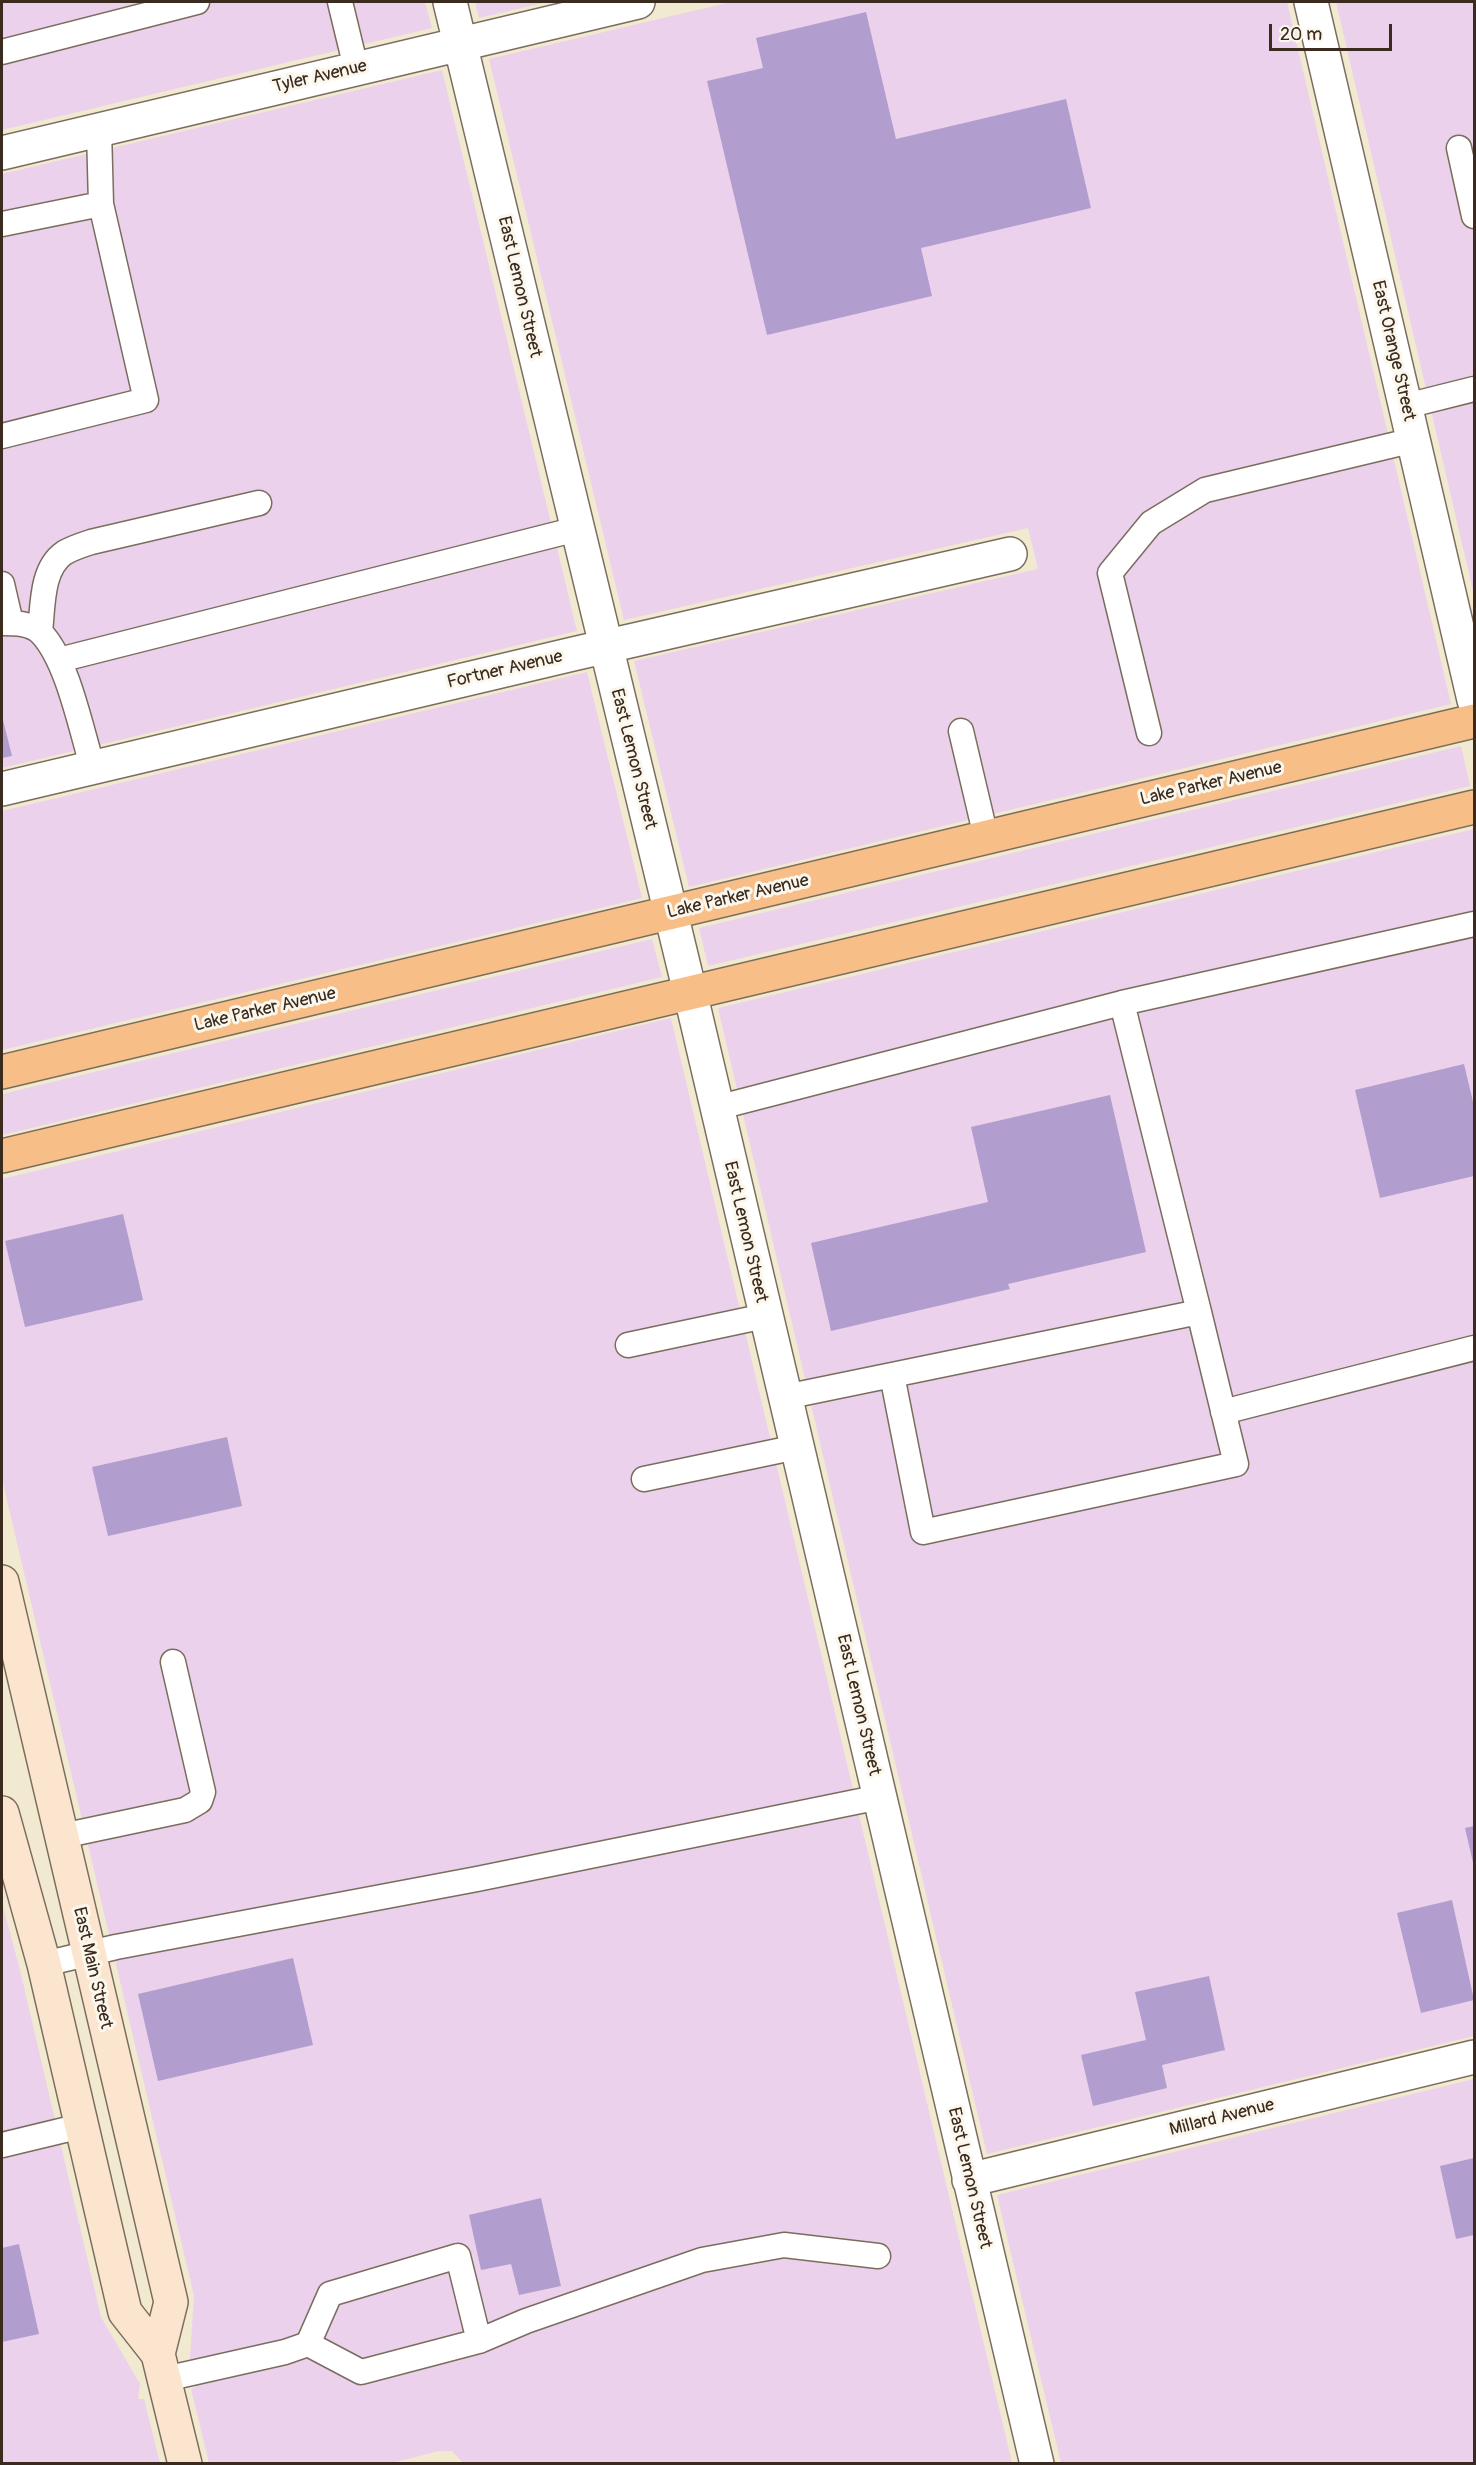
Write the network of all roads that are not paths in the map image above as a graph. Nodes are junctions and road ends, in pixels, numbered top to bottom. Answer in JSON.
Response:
{"nodes":[{"id":1,"x":196,"y":2,"type":"edge"},
{"id":2,"x":340,"y":2,"type":"edge"},
{"id":3,"x":450,"y":2,"type":"edge"},
{"id":4,"x":638,"y":2,"type":"edge"},
{"id":5,"x":1311,"y":2,"type":"edge"},
{"id":6,"x":461,"y":44,"type":"junction"},
{"id":7,"x":2,"y":52,"type":"edge"},
{"id":8,"x":356,"y":68,"type":"junction"},
{"id":9,"x":99,"y":130,"type":"junction"},
{"id":10,"x":1459,"y":148,"type":"dead end"},
{"id":11,"x":2,"y":153,"type":"edge"},
{"id":12,"x":101,"y":204,"type":"junction"},
{"id":13,"x":1474,"y":216,"type":"edge"},
{"id":14,"x":2,"y":224,"type":"edge"},
{"id":15,"x":1474,"y":389,"type":"edge"},
{"id":16,"x":1406,"y":406,"type":"junction"},
{"id":17,"x":2,"y":436,"type":"edge"},
{"id":18,"x":1414,"y":440,"type":"junction"},
{"id":19,"x":259,"y":503,"type":"dead end"},
{"id":20,"x":577,"y":529,"type":"junction"},
{"id":21,"x":1010,"y":554,"type":"dead end"},
{"id":22,"x":2,"y":584,"type":"edge"},
{"id":23,"x":6,"y":623,"type":"edge"},
{"id":24,"x":40,"y":632,"type":"junction"},
{"id":25,"x":606,"y":646,"type":"junction"},
{"id":26,"x":59,"y":660,"type":"junction"},
{"id":27,"x":1474,"y":700,"type":"edge"},
{"id":28,"x":1474,"y":721,"type":"edge"},
{"id":29,"x":961,"y":731,"type":"dead end"},
{"id":30,"x":1149,"y":733,"type":"dead end"},
{"id":31,"x":93,"y":768,"type":"junction"},
{"id":32,"x":2,"y":789,"type":"edge"},
{"id":33,"x":1474,"y":807,"type":"edge"},
{"id":34,"x":986,"y":837,"type":"junction"},
{"id":35,"x":671,"y":913,"type":"junction"},
{"id":36,"x":1474,"y":924,"type":"edge"},
{"id":37,"x":690,"y":992,"type":"junction"},
{"id":38,"x":1122,"y":1003,"type":"junction"},
{"id":39,"x":2,"y":1072,"type":"edge"},
{"id":40,"x":717,"y":1108,"type":"junction"},
{"id":41,"x":2,"y":1156,"type":"edge"},
{"id":42,"x":1199,"y":1312,"type":"junction"},
{"id":43,"x":765,"y":1316,"type":"junction"},
{"id":44,"x":628,"y":1345,"type":"dead end"},
{"id":45,"x":1474,"y":1348,"type":"edge"},
{"id":46,"x":892,"y":1375,"type":"junction"},
{"id":47,"x":784,"y":1397,"type":"junction"},
{"id":48,"x":1223,"y":1412,"type":"junction"},
{"id":49,"x":797,"y":1447,"type":"junction"},
{"id":50,"x":644,"y":1479,"type":"dead end"},
{"id":51,"x":2,"y":1582,"type":"edge"},
{"id":52,"x":173,"y":1662,"type":"dead end"},
{"id":53,"x":880,"y":1797,"type":"junction"},
{"id":54,"x":2,"y":1813,"type":"edge"},
{"id":55,"x":62,"y":1836,"type":"junction"},
{"id":56,"x":10,"y":1876,"type":"edge"},
{"id":57,"x":89,"y":1954,"type":"junction"},
{"id":58,"x":44,"y":1964,"type":"junction"},
{"id":59,"x":1474,"y":2057,"type":"edge"},
{"id":60,"x":81,"y":2126,"type":"junction"},
{"id":61,"x":2,"y":2145,"type":"edge"},
{"id":62,"x":969,"y":2180,"type":"junction"},
{"id":63,"x":878,"y":2256,"type":"dead end"},
{"id":64,"x":479,"y":2341,"type":"junction"},
{"id":65,"x":308,"y":2344,"type":"junction"},
{"id":66,"x":161,"y":2366,"type":"junction"},
{"id":67,"x":185,"y":2463,"type":"edge"},
{"id":68,"x":1037,"y":2463,"type":"edge"}],
"edges":[{"from":1,"to":7,"type":"lane"},
{"from":2,"to":8,"type":"lane"},
{"from":3,"to":6,"type":"street","name":"East Lemon Street"},
{"from":4,"to":6,"type":"street","name":"Tyler Avenue"},
{"from":5,"to":16,"type":"street","name":"East Orange Street"},
{"from":6,"to":8,"type":"street","name":"Tyler Avenue"},
{"from":6,"to":20,"type":"street","name":"East Lemon Street"},
{"from":8,"to":9,"type":"street","name":"Tyler Avenue"},
{"from":9,"to":11,"type":"street","name":"Tyler Avenue"},
{"from":9,"to":12,"type":"lane"},
{"from":10,"to":13,"type":"lane"},
{"from":12,"to":14,"type":"lane"},
{"from":12,"to":17,"type":"lane"},
{"from":15,"to":16,"type":"lane"},
{"from":16,"to":18,"type":"street","name":"East Orange Street"},
{"from":18,"to":27,"type":"street","name":"East Orange Street"},
{"from":18,"to":30,"type":"lane"},
{"from":19,"to":24,"type":"lane"},
{"from":20,"to":25,"type":"street","name":"East Lemon Street"},
{"from":20,"to":26,"type":"lane"},
{"from":21,"to":25,"type":"street","name":"Fortner Avenue"},
{"from":22,"to":23,"type":"lane"},
{"from":23,"to":24,"type":"lane"},
{"from":24,"to":26,"type":"lane"},
{"from":25,"to":31,"type":"street","name":"Fortner Avenue"},
{"from":25,"to":35,"type":"street","name":"East Lemon Street"},
{"from":26,"to":31,"type":"lane"},
{"from":28,"to":34,"type":"main road","name":"Lake Parker Avenue"},
{"from":29,"to":34,"type":"lane"},
{"from":31,"to":32,"type":"street","name":"Fortner Avenue"},
{"from":33,"to":37,"type":"main road"},
{"from":34,"to":35,"type":"main road","name":"Lake Parker Avenue"},
{"from":35,"to":37,"type":"street","name":"East Lemon Street"},
{"from":35,"to":39,"type":"main road","name":"Lake Parker Avenue"},
{"from":36,"to":38,"type":"lane"},
{"from":37,"to":40,"type":"street","name":"East Lemon Street"},
{"from":37,"to":41,"type":"main road"},
{"from":38,"to":40,"type":"lane"},
{"from":38,"to":42,"type":"lane"},
{"from":40,"to":43,"type":"street","name":"East Lemon Street"},
{"from":42,"to":46,"type":"lane"},
{"from":42,"to":48,"type":"lane"},
{"from":43,"to":44,"type":"lane"},
{"from":43,"to":47,"type":"street","name":"East Lemon Street"},
{"from":45,"to":48,"type":"lane"},
{"from":46,"to":47,"type":"lane"},
{"from":46,"to":48,"type":"lane"},
{"from":47,"to":49,"type":"street","name":"East Lemon Street"},
{"from":49,"to":50,"type":"lane"},
{"from":49,"to":53,"type":"street","name":"East Lemon Street"},
{"from":51,"to":55,"type":"main road","name":"East Main Street"},
{"from":52,"to":55,"type":"lane"},
{"from":53,"to":57,"type":"lane"},
{"from":53,"to":62,"type":"street","name":"East Lemon Street"},
{"from":54,"to":56,"type":"main road","name":"East Main Street"},
{"from":55,"to":57,"type":"main road","name":"East Main Street"},
{"from":56,"to":58,"type":"main road","name":"East Main Street"},
{"from":57,"to":58,"type":"lane"},
{"from":57,"to":66,"type":"main road","name":"East Main Street"},
{"from":58,"to":60,"type":"main road","name":"East Main Street"},
{"from":59,"to":62,"type":"street","name":"Millard Avenue"},
{"from":60,"to":61,"type":"lane"},
{"from":60,"to":66,"type":"main road","name":"East Main Street"},
{"from":62,"to":68,"type":"street","name":"East Lemon Street"},
{"from":63,"to":64,"type":"lane"},
{"from":64,"to":65,"type":"lane"},
{"from":64,"to":65,"type":"lane"},
{"from":65,"to":66,"type":"lane"},
{"from":66,"to":67,"type":"main road","name":"East Main Street"}]}
